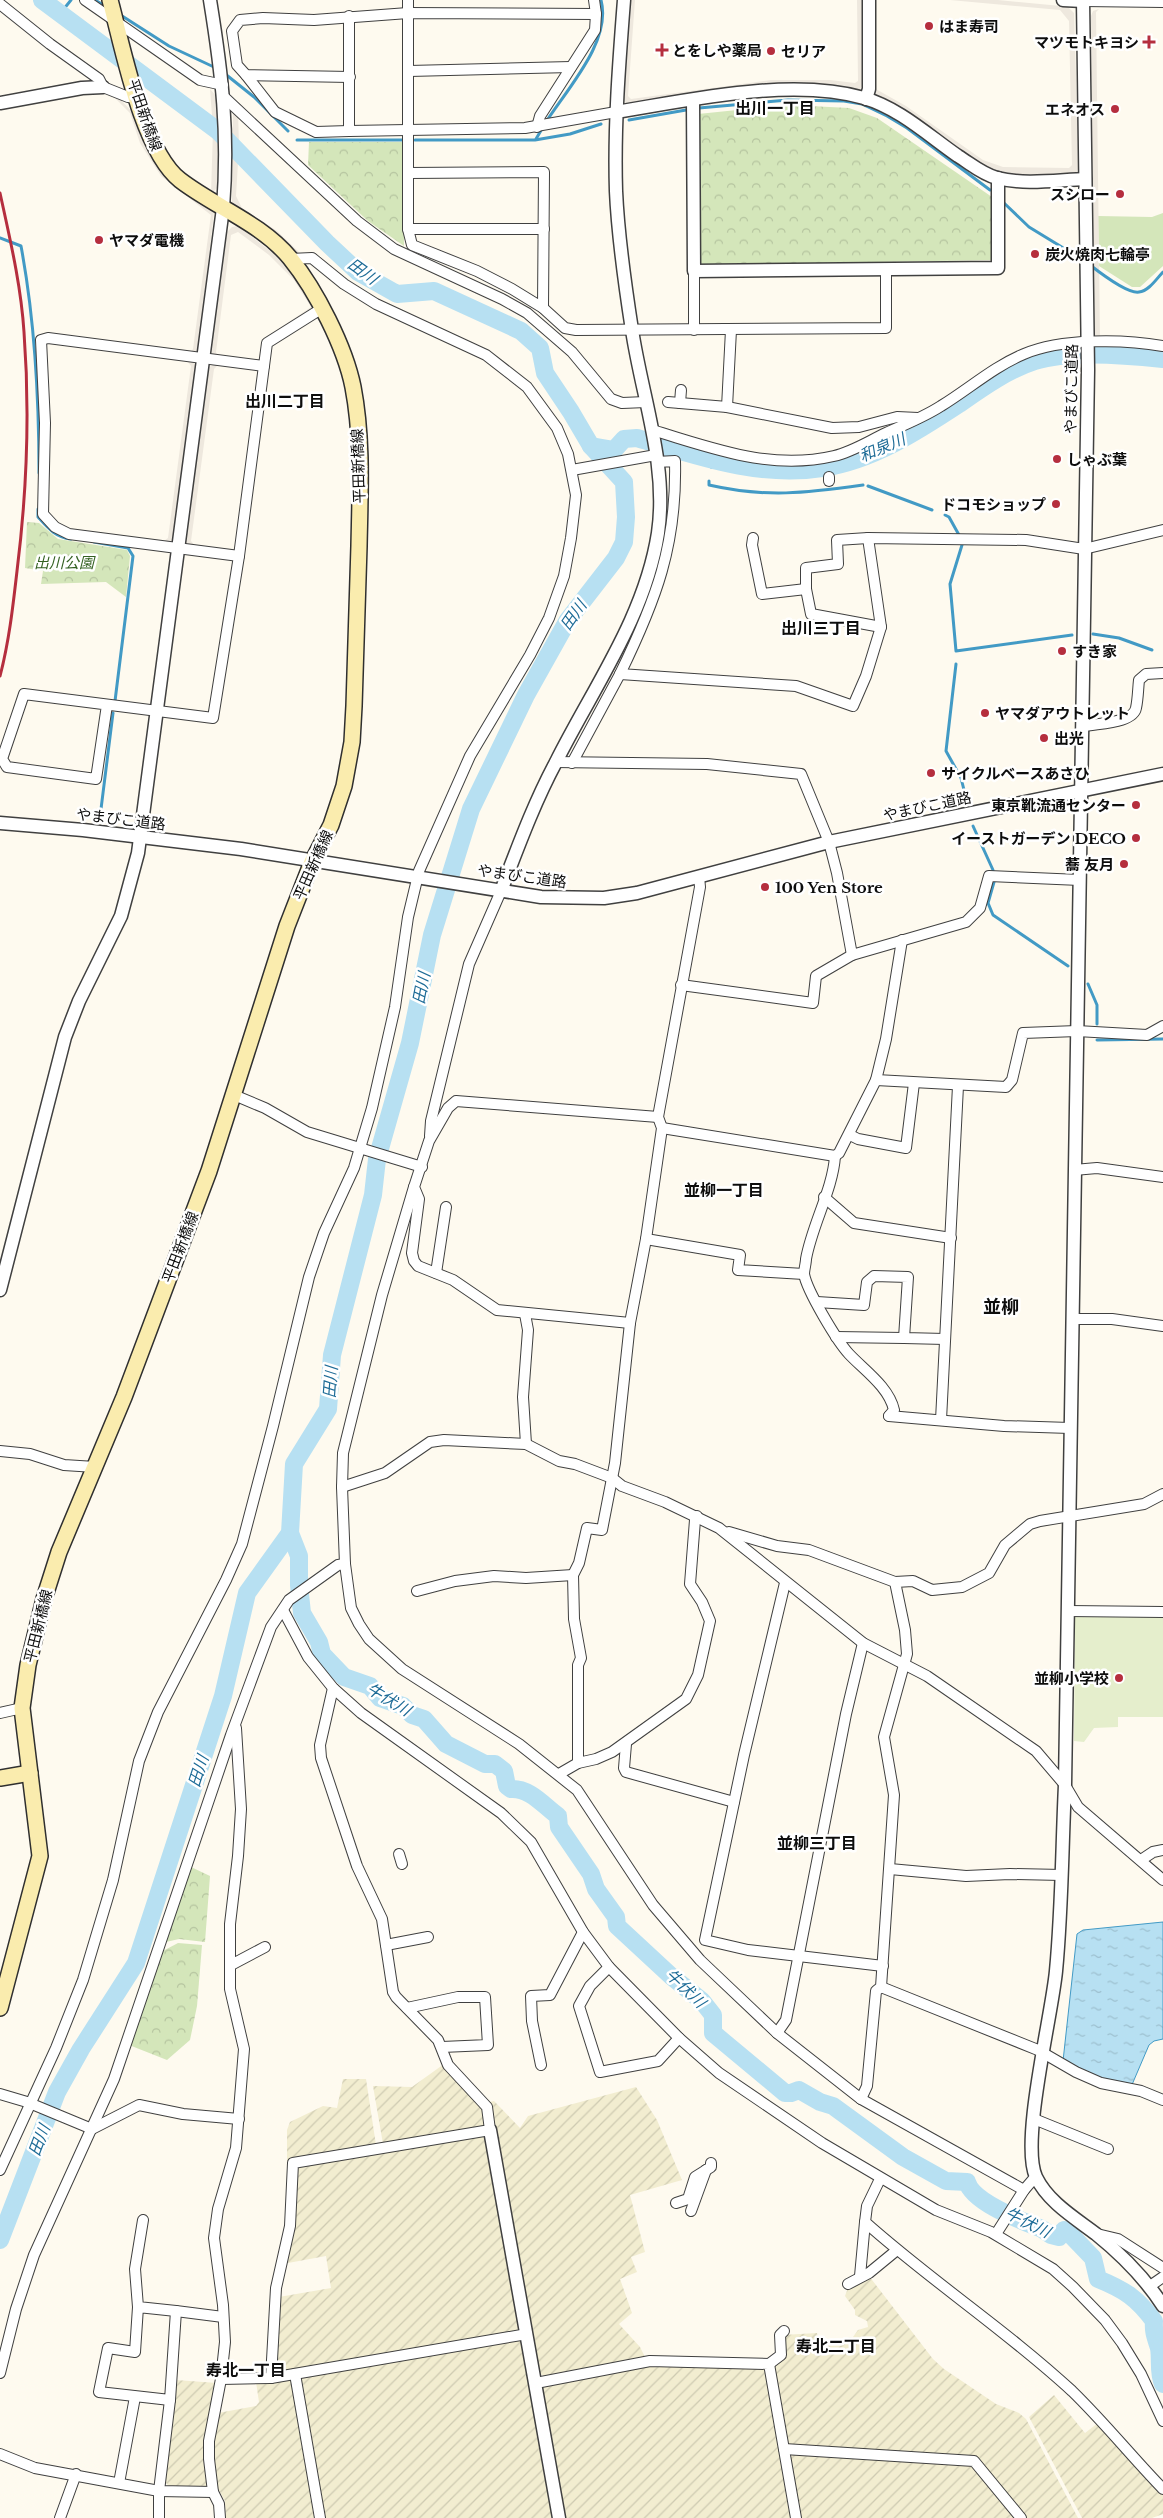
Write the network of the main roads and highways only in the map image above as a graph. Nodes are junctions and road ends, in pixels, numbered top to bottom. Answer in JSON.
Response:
{"nodes":[{"id":1,"x":110,"y":0,"type":"edge"},
{"id":2,"x":30,"y":1773,"type":"junction"},
{"id":3,"x":0,"y":1778,"type":"edge"},
{"id":4,"x":0,"y":2008,"type":"edge"}],
"edges":[{"from":1,"to":2,"type":"main road","name":"平田新橋線"},
{"from":2,"to":3,"type":"main road"},
{"from":2,"to":4,"type":"main road","name":"平田新橋線"}]}
